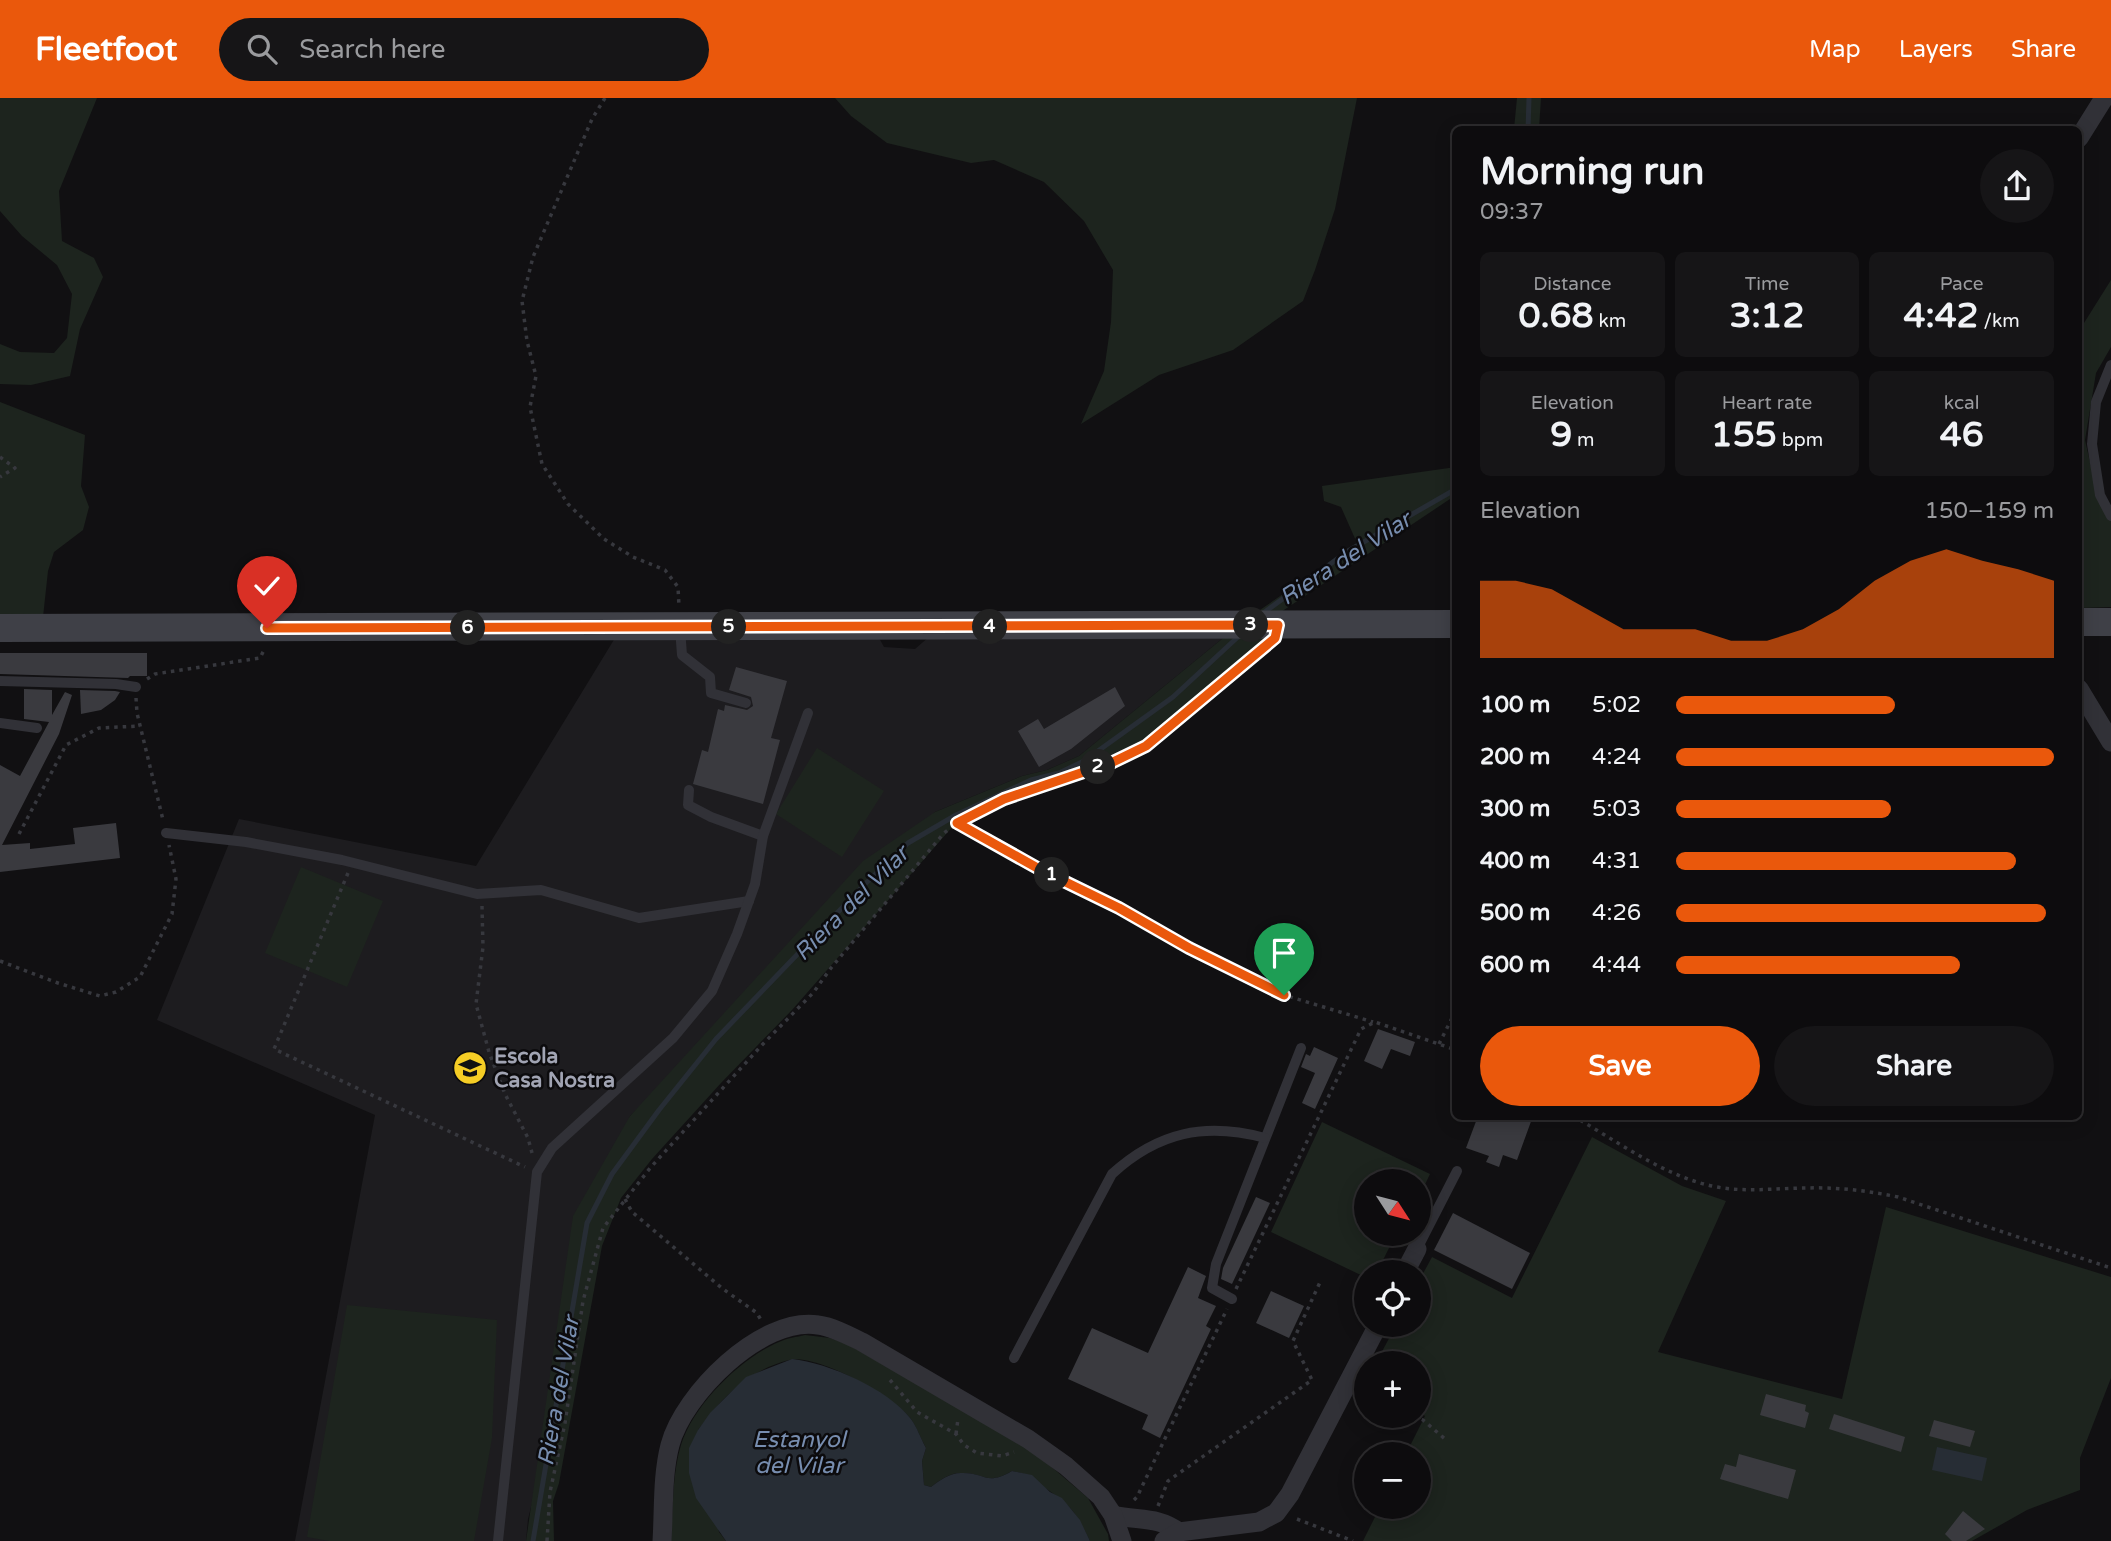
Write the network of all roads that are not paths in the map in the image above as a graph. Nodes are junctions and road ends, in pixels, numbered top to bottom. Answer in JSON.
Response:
{"nodes":[{"id":1,"x":2104,"y":98,"type":"edge"},
{"id":2,"x":2082,"y":133,"type":"edge"},
{"id":3,"x":2111,"y":365,"type":"edge"},
{"id":4,"x":2111,"y":516,"type":"edge"},
{"id":5,"x":2082,"y":622,"type":"edge"},
{"id":6,"x":2111,"y":622,"type":"edge"},
{"id":7,"x":1452,"y":624,"type":"edge"},
{"id":8,"x":680,"y":627,"type":"junction"},
{"id":9,"x":0,"y":628,"type":"edge"},
{"id":10,"x":0,"y":681,"type":"edge"},
{"id":11,"x":135,"y":687,"type":"road end"},
{"id":12,"x":2082,"y":694,"type":"edge"},
{"id":13,"x":746,"y":703,"type":"dead end"},
{"id":14,"x":808,"y":713,"type":"dead end"},
{"id":15,"x":0,"y":723,"type":"edge"},
{"id":16,"x":37,"y":728,"type":"dead end"},
{"id":17,"x":2111,"y":741,"type":"edge"},
{"id":18,"x":689,"y":790,"type":"dead end"},
{"id":19,"x":166,"y":834,"type":"road end"},
{"id":20,"x":763,"y":836,"type":"junction"},
{"id":21,"x":748,"y":901,"type":"junction"},
{"id":22,"x":1301,"y":1048,"type":"dead end"},
{"id":23,"x":1265,"y":1138,"type":"junction"},
{"id":24,"x":1457,"y":1171,"type":"dead end"},
{"id":25,"x":1417,"y":1249,"type":"joint"},
{"id":26,"x":1411,"y":1260,"type":"edge"},
{"id":27,"x":1232,"y":1299,"type":"road end"},
{"id":28,"x":1372,"y":1337,"type":"edge"},
{"id":29,"x":1014,"y":1358,"type":"dead end"},
{"id":30,"x":1113,"y":1515,"type":"junction"},
{"id":31,"x":1186,"y":1536,"type":"edge"},
{"id":32,"x":498,"y":1541,"type":"edge"},
{"id":33,"x":662,"y":1541,"type":"edge"},
{"id":34,"x":1122,"y":1541,"type":"edge"}],
"edges":[{"from":1,"to":2,"type":"street"},
{"from":3,"to":4,"type":"lane"},
{"from":5,"to":6,"type":"main road"},
{"from":7,"to":8,"type":"main road"},
{"from":8,"to":9,"type":"main road"},
{"from":8,"to":13,"type":"lane"},
{"from":10,"to":11,"type":"lane"},
{"from":12,"to":17,"type":"street"},
{"from":14,"to":20,"type":"lane"},
{"from":15,"to":16,"type":"lane"},
{"from":18,"to":20,"type":"lane"},
{"from":19,"to":21,"type":"lane"},
{"from":20,"to":21,"type":"lane"},
{"from":21,"to":32,"type":"lane"},
{"from":22,"to":23,"type":"lane"},
{"from":23,"to":27,"type":"lane"},
{"from":23,"to":29,"type":"lane"},
{"from":24,"to":25,"type":"lane"},
{"from":25,"to":26,"type":"street"},
{"from":28,"to":31,"type":"street"},
{"from":30,"to":31,"type":"street"},
{"from":30,"to":33,"type":"street"},
{"from":30,"to":34,"type":"street"}]}
